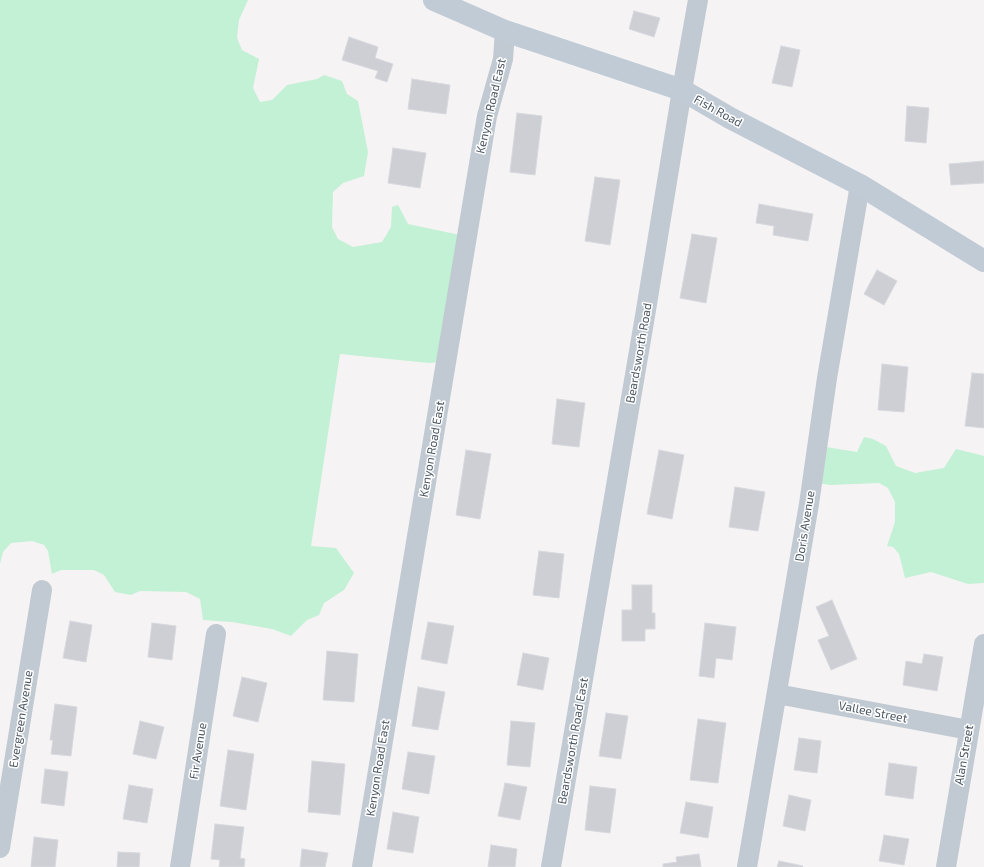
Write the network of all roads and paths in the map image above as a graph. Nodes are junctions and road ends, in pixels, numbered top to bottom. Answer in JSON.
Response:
{"nodes":[{"id":1,"x":434,"y":0,"type":"edge"},
{"id":2,"x":698,"y":0,"type":"edge"},
{"id":3,"x":505,"y":31,"type":"junction"},
{"id":4,"x":682,"y":90,"type":"junction"},
{"id":5,"x":860,"y":185,"type":"junction"},
{"id":6,"x":984,"y":261,"type":"edge"},
{"id":7,"x":42,"y":590,"type":"dead end"},
{"id":8,"x":595,"y":615,"type":"joint"},
{"id":9,"x":216,"y":634,"type":"dead end"},
{"id":10,"x":984,"y":644,"type":"edge"},
{"id":11,"x":777,"y":694,"type":"junction"},
{"id":12,"x":968,"y":730,"type":"junction"},
{"id":13,"x":0,"y":848,"type":"edge"},
{"id":14,"x":180,"y":867,"type":"edge"},
{"id":15,"x":362,"y":867,"type":"edge"},
{"id":16,"x":551,"y":867,"type":"edge"},
{"id":17,"x":747,"y":867,"type":"edge"},
{"id":18,"x":946,"y":867,"type":"edge"}],
"edges":[{"from":1,"to":3,"type":"main road","name":"Fish Road"},
{"from":2,"to":4,"type":"street","name":"Beardsworth Road"},
{"from":3,"to":4,"type":"main road","name":"Fish Road"},
{"from":3,"to":15,"type":"street","name":"Kenyon Road East"},
{"from":4,"to":5,"type":"main road","name":"Fish Road"},
{"from":4,"to":8,"type":"street","name":"Beardsworth Road"},
{"from":5,"to":6,"type":"main road","name":"Fish Road"},
{"from":5,"to":11,"type":"street","name":"Doris Avenue"},
{"from":7,"to":13,"type":"street","name":"Evergreen Avenue"},
{"from":8,"to":16,"type":"street","name":"Beardsworth Road East"},
{"from":9,"to":14,"type":"street","name":"Fir Avenue"},
{"from":10,"to":12,"type":"street","name":"Alan Street"},
{"from":11,"to":12,"type":"street","name":"Vallee Street"},
{"from":11,"to":17,"type":"street","name":"Doris Avenue"},
{"from":12,"to":18,"type":"street","name":"Alan Street"}]}
